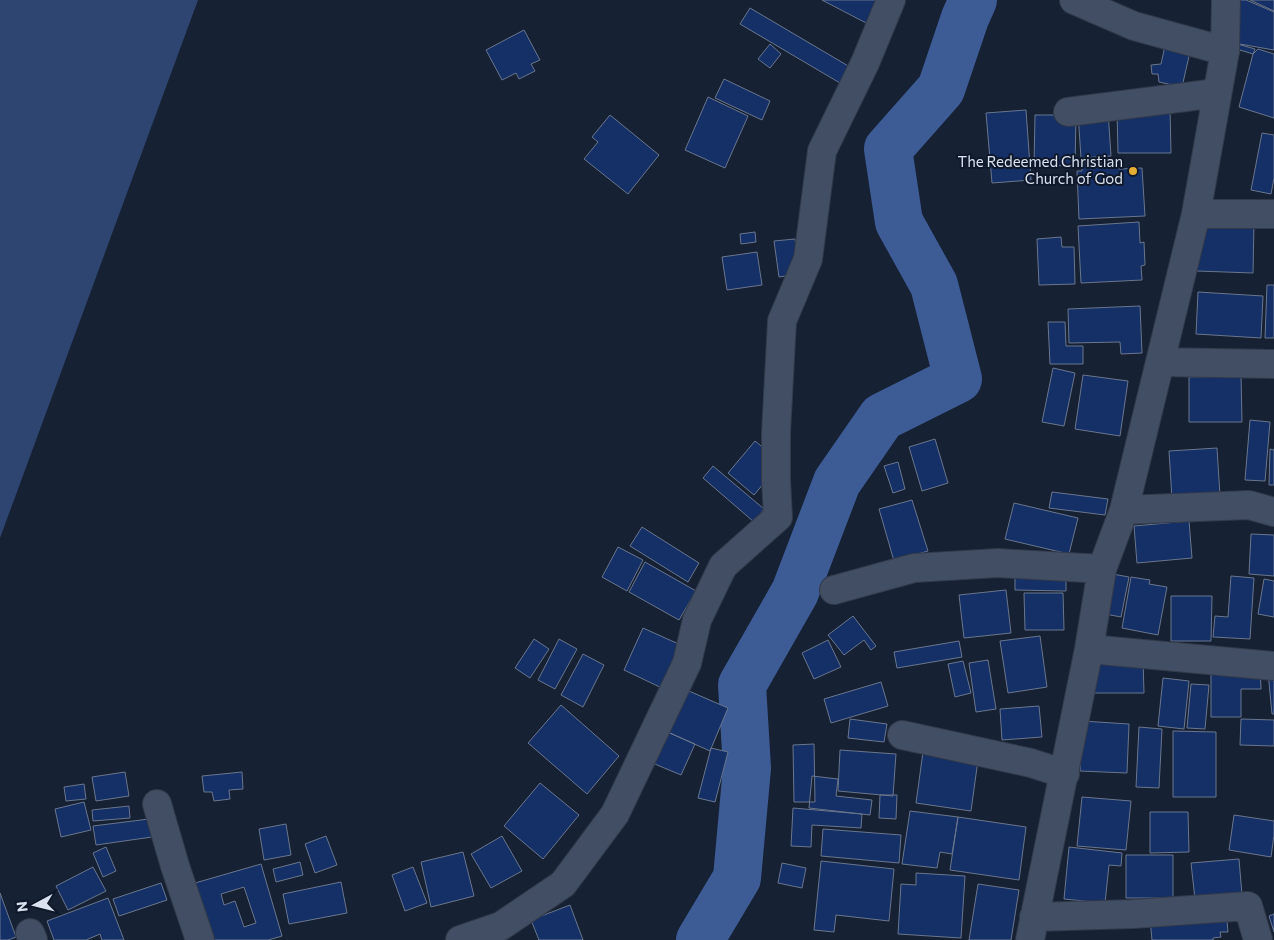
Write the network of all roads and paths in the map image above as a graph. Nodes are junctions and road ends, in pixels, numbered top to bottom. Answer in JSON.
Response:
{"nodes":[{"id":1,"x":891,"y":0,"type":"edge"},
{"id":2,"x":1074,"y":0,"type":"edge"},
{"id":3,"x":1226,"y":0,"type":"edge"},
{"id":4,"x":1225,"y":51,"type":"junction"},
{"id":5,"x":1217,"y":93,"type":"junction"},
{"id":6,"x":1068,"y":112,"type":"dead end"},
{"id":7,"x":1196,"y":214,"type":"junction"},
{"id":8,"x":1274,"y":214,"type":"edge"},
{"id":9,"x":1160,"y":362,"type":"junction"},
{"id":10,"x":1274,"y":364,"type":"edge"},
{"id":11,"x":1124,"y":510,"type":"junction"},
{"id":12,"x":1274,"y":512,"type":"edge"},
{"id":13,"x":1102,"y":569,"type":"junction"},
{"id":14,"x":834,"y":590,"type":"dead end"},
{"id":15,"x":1089,"y":649,"type":"junction"},
{"id":16,"x":1274,"y":666,"type":"edge"},
{"id":17,"x":902,"y":735,"type":"dead end"},
{"id":18,"x":1065,"y":774,"type":"junction"},
{"id":19,"x":157,"y":804,"type":"dead end"},
{"id":20,"x":1032,"y":929,"type":"edge"},
{"id":21,"x":509,"y":933,"type":"edge"},
{"id":22,"x":200,"y":940,"type":"edge"},
{"id":23,"x":460,"y":940,"type":"edge"},
{"id":24,"x":1258,"y":940,"type":"edge"}],
"edges":[{"from":1,"to":21,"type":"street"},
{"from":2,"to":4,"type":"street"},
{"from":3,"to":4,"type":"street"},
{"from":4,"to":5,"type":"street"},
{"from":5,"to":6,"type":"street"},
{"from":5,"to":7,"type":"street"},
{"from":7,"to":8,"type":"street"},
{"from":7,"to":9,"type":"street"},
{"from":9,"to":10,"type":"street"},
{"from":9,"to":11,"type":"street"},
{"from":11,"to":12,"type":"street"},
{"from":11,"to":13,"type":"street"},
{"from":13,"to":14,"type":"street"},
{"from":13,"to":15,"type":"street"},
{"from":15,"to":16,"type":"street"},
{"from":15,"to":18,"type":"street"},
{"from":17,"to":18,"type":"street"},
{"from":18,"to":20,"type":"street"},
{"from":19,"to":22,"type":"street"},
{"from":20,"to":24,"type":"street"},
{"from":21,"to":23,"type":"street"}]}
